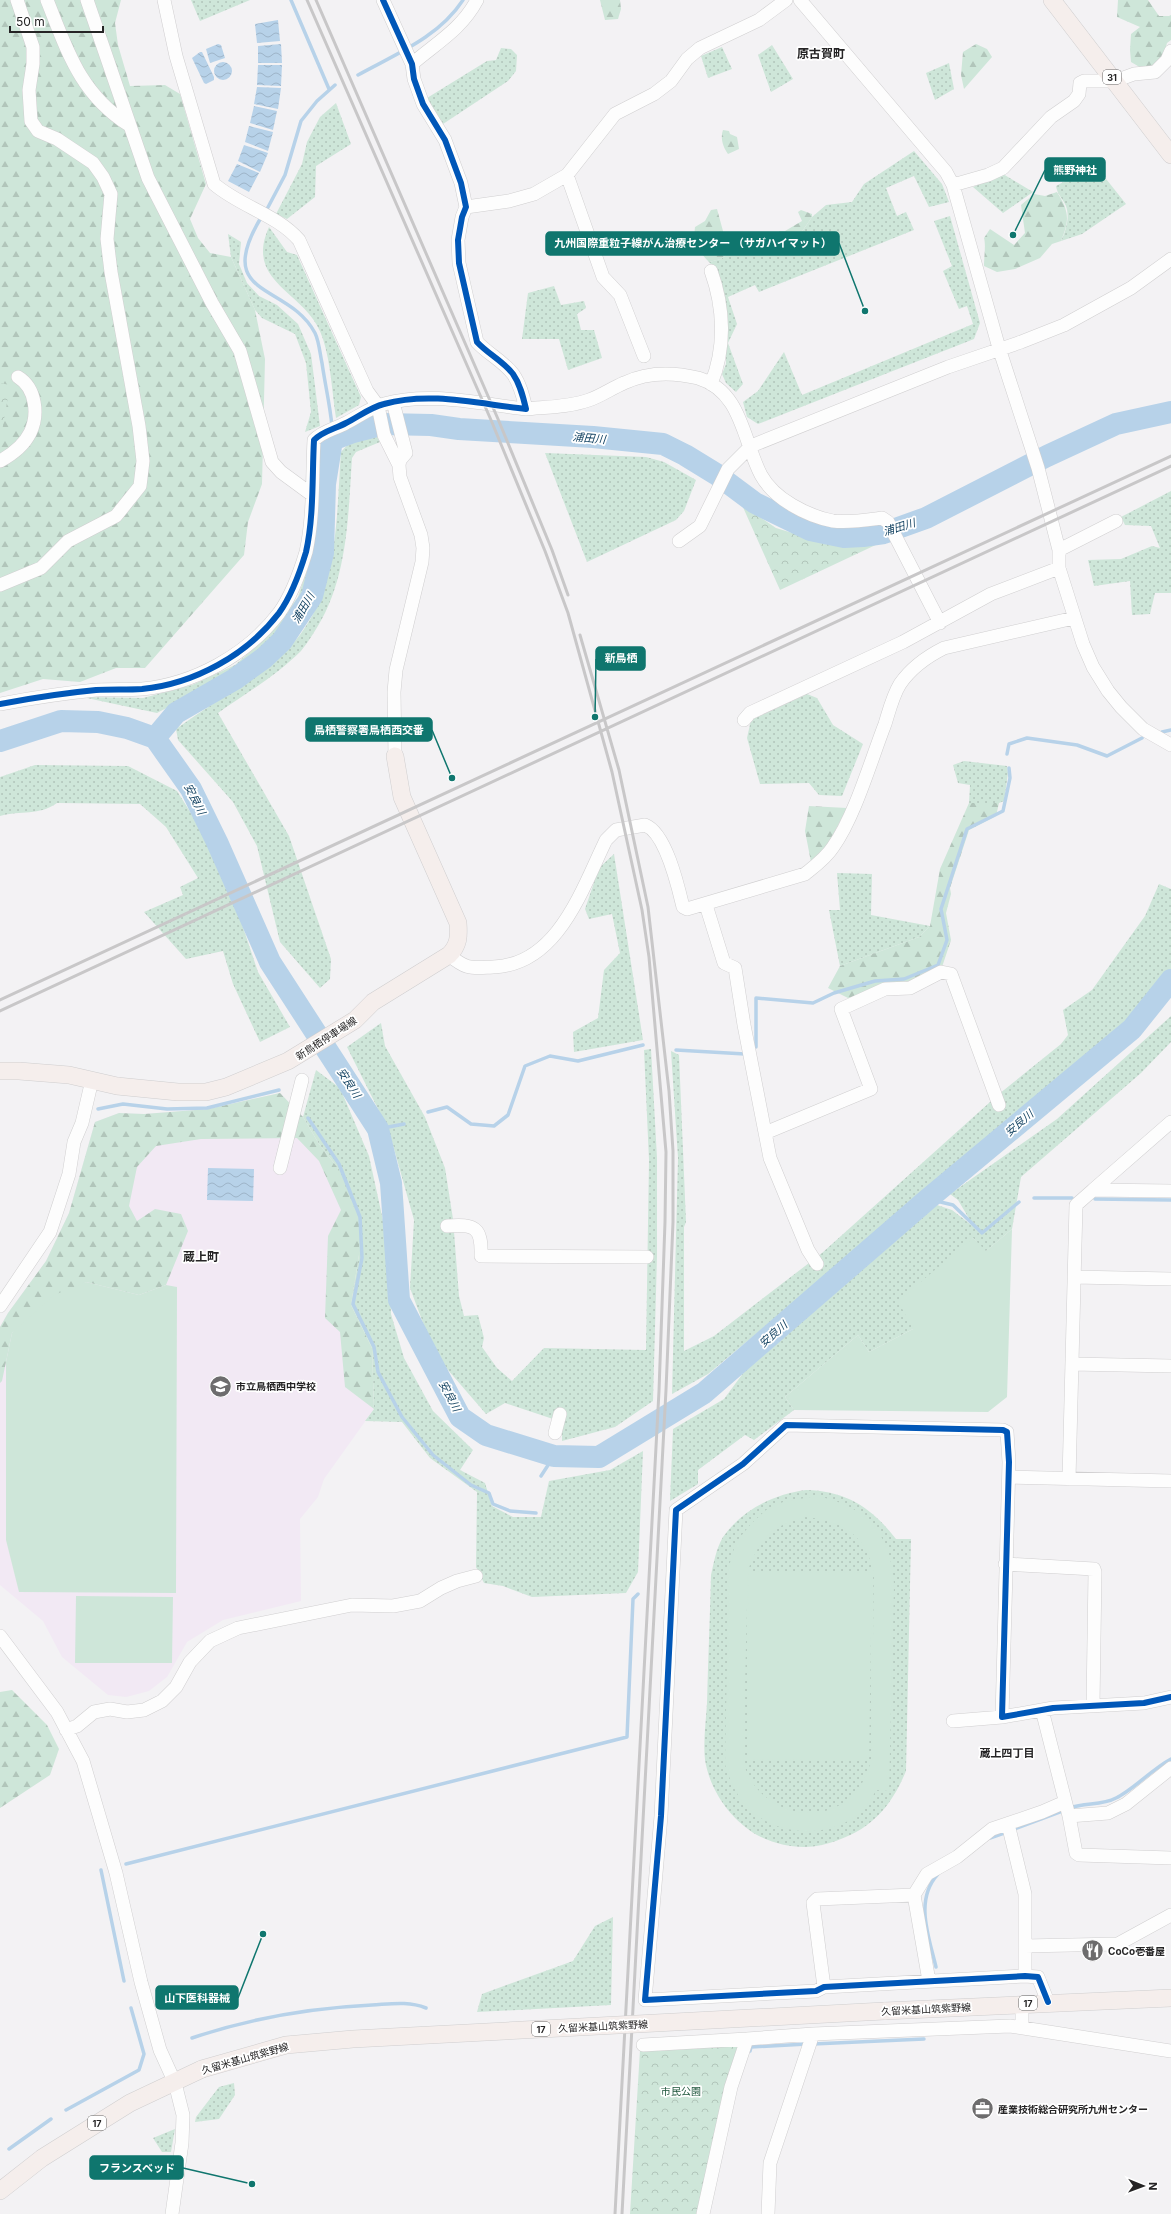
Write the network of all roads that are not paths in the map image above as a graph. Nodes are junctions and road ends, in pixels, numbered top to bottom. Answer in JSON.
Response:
{"nodes":[{"id":1,"x":17,"y":0,"type":"edge"},
{"id":2,"x":47,"y":0,"type":"edge"},
{"id":3,"x":87,"y":0,"type":"edge"},
{"id":4,"x":164,"y":0,"type":"edge"},
{"id":5,"x":383,"y":0,"type":"edge"},
{"id":6,"x":476,"y":0,"type":"edge"},
{"id":7,"x":786,"y":0,"type":"edge"},
{"id":8,"x":800,"y":0,"type":"edge"},
{"id":9,"x":1052,"y":0,"type":"edge"},
{"id":10,"x":1171,"y":51,"type":"edge"},
{"id":11,"x":410,"y":62,"type":"junction"},
{"id":12,"x":1115,"y":81,"type":"junction"},
{"id":13,"x":129,"y":125,"type":"junction"},
{"id":14,"x":1171,"y":154,"type":"edge"},
{"id":15,"x":567,"y":175,"type":"junction"},
{"id":16,"x":953,"y":185,"type":"junction"},
{"id":17,"x":466,"y":207,"type":"junction"},
{"id":18,"x":1171,"y":259,"type":"edge"},
{"id":19,"x":711,"y":271,"type":"dead end"},
{"id":20,"x":999,"y":348,"type":"junction"},
{"id":21,"x":644,"y":356,"type":"dead end"},
{"id":22,"x":18,"y":378,"type":"dead end"},
{"id":23,"x":711,"y":384,"type":"junction"},
{"id":24,"x":393,"y":402,"type":"junction"},
{"id":25,"x":526,"y":409,"type":"junction"},
{"id":26,"x":379,"y":412,"type":"junction"},
{"id":27,"x":751,"y":446,"type":"junction"},
{"id":28,"x":0,"y":461,"type":"edge"},
{"id":29,"x":399,"y":465,"type":"junction"},
{"id":30,"x":311,"y":494,"type":"junction"},
{"id":31,"x":1116,"y":521,"type":"dead end"},
{"id":32,"x":679,"y":541,"type":"dead end"},
{"id":33,"x":1059,"y":550,"type":"junction"},
{"id":34,"x":1059,"y":568,"type":"junction"},
{"id":35,"x":0,"y":585,"type":"edge"},
{"id":36,"x":1074,"y":618,"type":"junction"},
{"id":37,"x":940,"y":623,"type":"junction"},
{"id":38,"x":0,"y":704,"type":"edge"},
{"id":39,"x":744,"y":720,"type":"dead end"},
{"id":40,"x":1171,"y":745,"type":"edge"},
{"id":41,"x":395,"y":756,"type":"joint"},
{"id":42,"x":706,"y":905,"type":"junction"},
{"id":43,"x":449,"y":955,"type":"junction"},
{"id":44,"x":0,"y":1071,"type":"edge"},
{"id":45,"x":92,"y":1080,"type":"junction"},
{"id":46,"x":302,"y":1080,"type":"dead end"},
{"id":47,"x":999,"y":1105,"type":"dead end"},
{"id":48,"x":1171,"y":1122,"type":"edge"},
{"id":49,"x":765,"y":1133,"type":"junction"},
{"id":50,"x":280,"y":1168,"type":"dead end"},
{"id":51,"x":1093,"y":1190,"type":"junction"},
{"id":52,"x":1171,"y":1191,"type":"edge"},
{"id":53,"x":447,"y":1226,"type":"dead end"},
{"id":54,"x":647,"y":1257,"type":"dead end"},
{"id":55,"x":817,"y":1264,"type":"dead end"},
{"id":56,"x":1074,"y":1276,"type":"junction"},
{"id":57,"x":1171,"y":1279,"type":"edge"},
{"id":58,"x":0,"y":1306,"type":"edge"},
{"id":59,"x":1072,"y":1364,"type":"junction"},
{"id":60,"x":1171,"y":1366,"type":"edge"},
{"id":61,"x":560,"y":1414,"type":"dead end"},
{"id":62,"x":555,"y":1434,"type":"dead end"},
{"id":63,"x":1009,"y":1477,"type":"junction"},
{"id":64,"x":1069,"y":1478,"type":"junction"},
{"id":65,"x":1171,"y":1481,"type":"edge"},
{"id":66,"x":1005,"y":1564,"type":"junction"},
{"id":67,"x":476,"y":1576,"type":"dead end"},
{"id":68,"x":0,"y":1636,"type":"edge"},
{"id":69,"x":1171,"y":1697,"type":"edge"},
{"id":70,"x":1093,"y":1705,"type":"junction"},
{"id":71,"x":1042,"y":1710,"type":"junction"},
{"id":72,"x":1002,"y":1717,"type":"junction"},
{"id":73,"x":953,"y":1721,"type":"dead end"},
{"id":74,"x":66,"y":1730,"type":"junction"},
{"id":75,"x":1171,"y":1768,"type":"edge"},
{"id":76,"x":1067,"y":1809,"type":"junction"},
{"id":77,"x":1009,"y":1829,"type":"junction"},
{"id":78,"x":1171,"y":1858,"type":"edge"},
{"id":79,"x":914,"y":1895,"type":"junction"},
{"id":80,"x":1171,"y":1915,"type":"edge"},
{"id":81,"x":1025,"y":1946,"type":"junction"},
{"id":82,"x":1025,"y":1976,"type":"junction"},
{"id":83,"x":929,"y":1981,"type":"junction"},
{"id":84,"x":824,"y":1987,"type":"junction"},
{"id":85,"x":1171,"y":1998,"type":"edge"},
{"id":86,"x":1048,"y":2002,"type":"junction"},
{"id":87,"x":1022,"y":2004,"type":"junction"},
{"id":88,"x":1022,"y":2028,"type":"junction"},
{"id":89,"x":813,"y":2034,"type":"junction"},
{"id":90,"x":747,"y":2039,"type":"junction"},
{"id":91,"x":643,"y":2045,"type":"dead end"},
{"id":92,"x":1171,"y":2051,"type":"edge"},
{"id":93,"x":175,"y":2083,"type":"junction"},
{"id":94,"x":0,"y":2190,"type":"edge"},
{"id":95,"x":172,"y":2214,"type":"edge"},
{"id":96,"x":703,"y":2214,"type":"edge"},
{"id":97,"x":768,"y":2214,"type":"edge"}],
"edges":[{"from":1,"to":35,"type":"street"},
{"from":2,"to":13,"type":"street"},
{"from":3,"to":13,"type":"street"},
{"from":4,"to":26,"type":"street"},
{"from":5,"to":11,"type":"street"},
{"from":6,"to":11,"type":"street"},
{"from":7,"to":15,"type":"street"},
{"from":8,"to":16,"type":"street"},
{"from":9,"to":12,"type":"main road","number":"31"},
{"from":10,"to":12,"type":"street"},
{"from":11,"to":17,"type":"street"},
{"from":12,"to":14,"type":"main road","number":"31"},
{"from":12,"to":16,"type":"street"},
{"from":13,"to":30,"type":"street"},
{"from":15,"to":17,"type":"street"},
{"from":15,"to":21,"type":"street"},
{"from":16,"to":20,"type":"street"},
{"from":17,"to":25,"type":"street"},
{"from":18,"to":20,"type":"street"},
{"from":19,"to":23,"type":"street"},
{"from":20,"to":27,"type":"street"},
{"from":20,"to":33,"type":"street"},
{"from":22,"to":28,"type":"street"},
{"from":23,"to":25,"type":"street"},
{"from":23,"to":27,"type":"street"},
{"from":24,"to":25,"type":"street"},
{"from":24,"to":26,"type":"street"},
{"from":24,"to":29,"type":"street"},
{"from":26,"to":29,"type":"street"},
{"from":26,"to":30,"type":"street"},
{"from":27,"to":32,"type":"street"},
{"from":27,"to":37,"type":"street"},
{"from":29,"to":41,"type":"street"},
{"from":30,"to":38,"type":"street"},
{"from":31,"to":33,"type":"street"},
{"from":33,"to":34,"type":"street"},
{"from":34,"to":36,"type":"street"},
{"from":34,"to":37,"type":"street"},
{"from":36,"to":40,"type":"street"},
{"from":36,"to":42,"type":"street"},
{"from":37,"to":39,"type":"street"},
{"from":41,"to":43,"type":"main road","name":"新鳥栖停車場線"},
{"from":42,"to":43,"type":"street"},
{"from":42,"to":49,"type":"street"},
{"from":43,"to":45,"type":"main road","name":"新鳥栖停車場線"},
{"from":44,"to":45,"type":"main road","name":"新鳥栖停車場線"},
{"from":45,"to":58,"type":"street"},
{"from":46,"to":50,"type":"street"},
{"from":47,"to":49,"type":"street"},
{"from":48,"to":51,"type":"street"},
{"from":49,"to":55,"type":"street"},
{"from":51,"to":52,"type":"street"},
{"from":51,"to":56,"type":"street"},
{"from":53,"to":54,"type":"street"},
{"from":56,"to":57,"type":"street"},
{"from":56,"to":59,"type":"street"},
{"from":59,"to":60,"type":"street"},
{"from":59,"to":64,"type":"street"},
{"from":61,"to":62,"type":"street"},
{"from":63,"to":64,"type":"street"},
{"from":63,"to":66,"type":"street"},
{"from":63,"to":84,"type":"street"},
{"from":64,"to":65,"type":"street"},
{"from":66,"to":70,"type":"street"},
{"from":66,"to":72,"type":"street"},
{"from":67,"to":74,"type":"street"},
{"from":68,"to":74,"type":"street"},
{"from":69,"to":70,"type":"street"},
{"from":70,"to":71,"type":"street"},
{"from":71,"to":72,"type":"street"},
{"from":71,"to":76,"type":"street"},
{"from":72,"to":73,"type":"street"},
{"from":74,"to":93,"type":"street"},
{"from":75,"to":76,"type":"street"},
{"from":76,"to":77,"type":"street"},
{"from":76,"to":78,"type":"street"},
{"from":77,"to":79,"type":"street"},
{"from":77,"to":81,"type":"street"},
{"from":79,"to":83,"type":"street"},
{"from":79,"to":84,"type":"street"},
{"from":80,"to":81,"type":"street"},
{"from":81,"to":82,"type":"street"},
{"from":82,"to":83,"type":"street"},
{"from":82,"to":86,"type":"street"},
{"from":83,"to":84,"type":"street"},
{"from":85,"to":86,"type":"main road","name":"久留米基山筑紫野線","number":"17"},
{"from":86,"to":87,"type":"main road","name":"久留米基山筑紫野線","number":"17"},
{"from":87,"to":88,"type":"street"},
{"from":87,"to":93,"type":"main road","name":"久留米基山筑紫野線","number":"17","bridge":true},
{"from":88,"to":89,"type":"street"},
{"from":88,"to":92,"type":"street"},
{"from":89,"to":90,"type":"street"},
{"from":89,"to":97,"type":"street"},
{"from":90,"to":91,"type":"street"},
{"from":90,"to":96,"type":"street"},
{"from":93,"to":94,"type":"main road","name":"久留米基山筑紫野線","number":"17"},
{"from":93,"to":95,"type":"street"}]}
